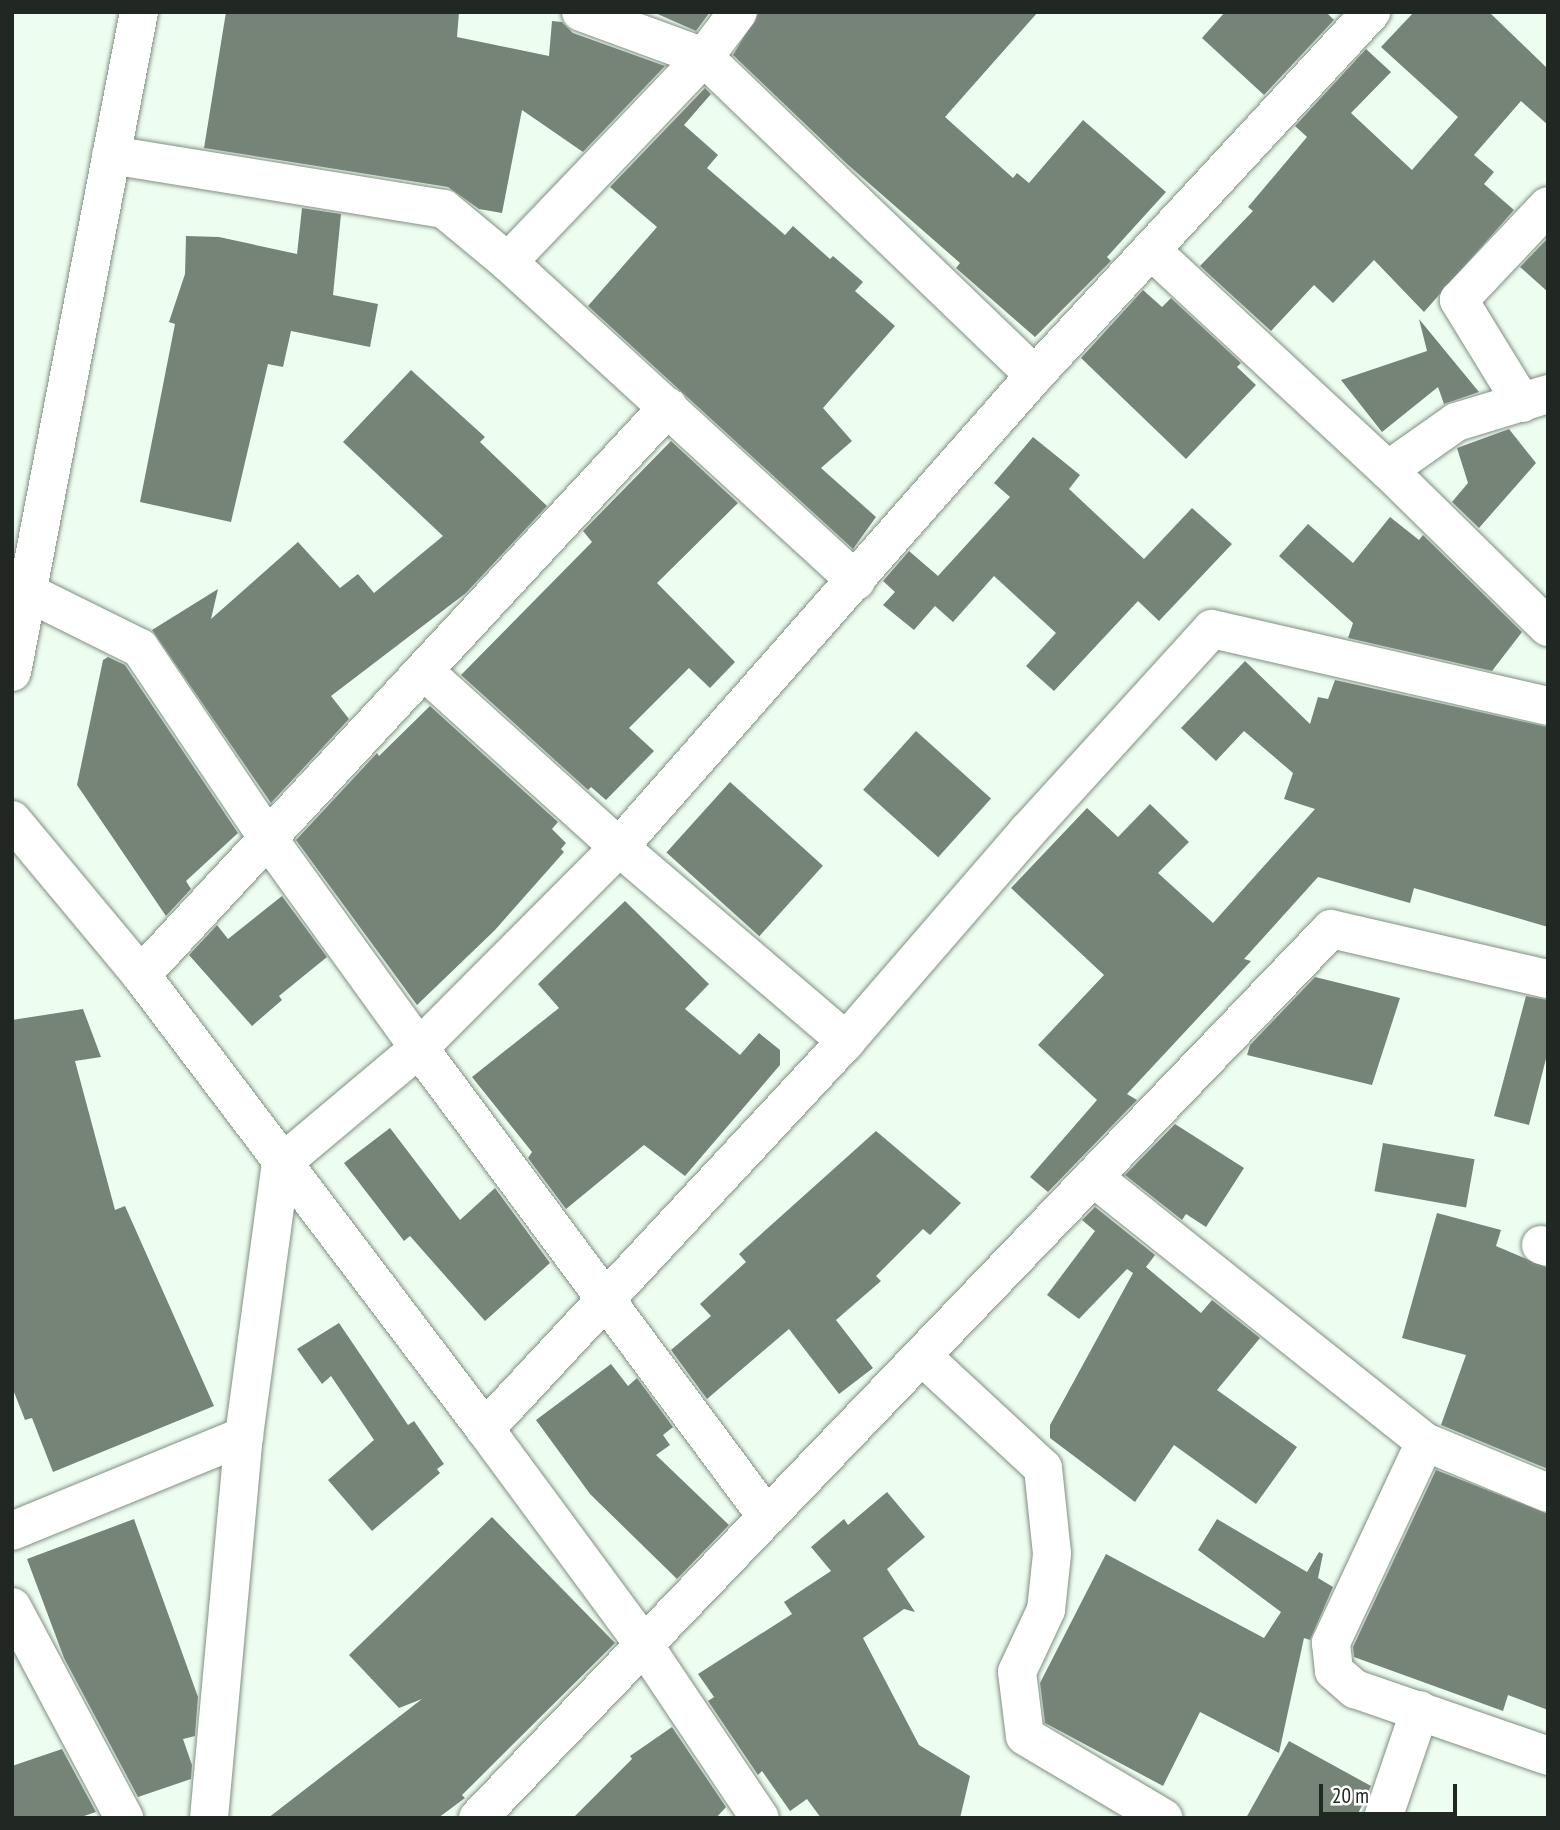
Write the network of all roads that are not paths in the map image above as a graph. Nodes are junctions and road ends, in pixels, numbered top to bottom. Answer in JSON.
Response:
{"nodes":[{"id":1,"x":139,"y":12,"type":"edge"},
{"id":2,"x":581,"y":12,"type":"edge"},
{"id":3,"x":738,"y":12,"type":"edge"},
{"id":4,"x":1371,"y":12,"type":"edge"},
{"id":5,"x":704,"y":57,"type":"junction"},
{"id":6,"x":111,"y":155,"type":"junction"},
{"id":7,"x":1548,"y":206,"type":"edge"},
{"id":8,"x":1151,"y":250,"type":"junction"},
{"id":9,"x":508,"y":262,"type":"junction"},
{"id":10,"x":1035,"y":375,"type":"junction"},
{"id":11,"x":1535,"y":398,"type":"edge"},
{"id":12,"x":668,"y":407,"type":"junction"},
{"id":13,"x":1388,"y":470,"type":"junction"},
{"id":14,"x":856,"y":582,"type":"junction"},
{"id":15,"x":20,"y":592,"type":"edge"},
{"id":16,"x":1548,"y":627,"type":"edge"},
{"id":17,"x":12,"y":672,"type":"edge"},
{"id":18,"x":425,"y":672,"type":"junction"},
{"id":19,"x":1548,"y":706,"type":"edge"},
{"id":20,"x":12,"y":820,"type":"edge"},
{"id":21,"x":267,"y":836,"type":"junction"},
{"id":22,"x":619,"y":848,"type":"junction"},
{"id":23,"x":141,"y":975,"type":"junction"},
{"id":24,"x":1548,"y":979,"type":"edge"},
{"id":25,"x":846,"y":1041,"type":"junction"},
{"id":26,"x":419,"y":1048,"type":"junction"},
{"id":27,"x":281,"y":1164,"type":"junction"},
{"id":28,"x":1093,"y":1177,"type":"junction"},
{"id":29,"x":606,"y":1303,"type":"junction"},
{"id":30,"x":922,"y":1356,"type":"junction"},
{"id":31,"x":485,"y":1429,"type":"junction"},
{"id":32,"x":244,"y":1436,"type":"junction"},
{"id":33,"x":1425,"y":1442,"type":"junction"},
{"id":34,"x":1548,"y":1493,"type":"edge"},
{"id":35,"x":768,"y":1517,"type":"junction"},
{"id":36,"x":12,"y":1531,"type":"edge"},
{"id":37,"x":12,"y":1608,"type":"edge"},
{"id":38,"x":644,"y":1645,"type":"junction"},
{"id":39,"x":1420,"y":1710,"type":"junction"},
{"id":40,"x":1548,"y":1756,"type":"edge"},
{"id":41,"x":124,"y":1818,"type":"edge"},
{"id":42,"x":209,"y":1818,"type":"edge"},
{"id":43,"x":478,"y":1818,"type":"edge"},
{"id":44,"x":760,"y":1818,"type":"edge"},
{"id":45,"x":1163,"y":1818,"type":"edge"},
{"id":46,"x":1383,"y":1818,"type":"edge"}],
"edges":[{"from":1,"to":6,"type":"street"},
{"from":2,"to":5,"type":"street"},
{"from":3,"to":5,"type":"street"},
{"from":4,"to":8,"type":"street"},
{"from":5,"to":9,"type":"street"},
{"from":5,"to":10,"type":"street"},
{"from":6,"to":9,"type":"street"},
{"from":6,"to":15,"type":"street"},
{"from":7,"to":11,"type":"street"},
{"from":8,"to":10,"type":"street"},
{"from":8,"to":13,"type":"street"},
{"from":9,"to":12,"type":"street"},
{"from":10,"to":14,"type":"street"},
{"from":11,"to":13,"type":"street"},
{"from":12,"to":14,"type":"street"},
{"from":12,"to":18,"type":"street"},
{"from":13,"to":16,"type":"street"},
{"from":14,"to":22,"type":"street"},
{"from":15,"to":17,"type":"street"},
{"from":15,"to":21,"type":"street"},
{"from":18,"to":21,"type":"street"},
{"from":18,"to":22,"type":"street"},
{"from":19,"to":25,"type":"street"},
{"from":20,"to":23,"type":"street"},
{"from":21,"to":23,"type":"street"},
{"from":21,"to":26,"type":"street"},
{"from":22,"to":25,"type":"street"},
{"from":22,"to":26,"type":"street"},
{"from":23,"to":27,"type":"street"},
{"from":24,"to":28,"type":"street"},
{"from":25,"to":29,"type":"street"},
{"from":26,"to":27,"type":"street"},
{"from":26,"to":29,"type":"street"},
{"from":27,"to":31,"type":"street"},
{"from":27,"to":32,"type":"street"},
{"from":28,"to":30,"type":"street"},
{"from":28,"to":33,"type":"street"},
{"from":29,"to":31,"type":"street"},
{"from":29,"to":35,"type":"street"},
{"from":30,"to":35,"type":"street"},
{"from":30,"to":45,"type":"street"},
{"from":31,"to":38,"type":"street"},
{"from":32,"to":36,"type":"street"},
{"from":32,"to":42,"type":"street"},
{"from":33,"to":34,"type":"street"},
{"from":33,"to":39,"type":"street"},
{"from":35,"to":38,"type":"street"},
{"from":37,"to":41,"type":"street"},
{"from":38,"to":43,"type":"street"},
{"from":38,"to":44,"type":"street"},
{"from":39,"to":40,"type":"street"},
{"from":39,"to":46,"type":"street"}]}
